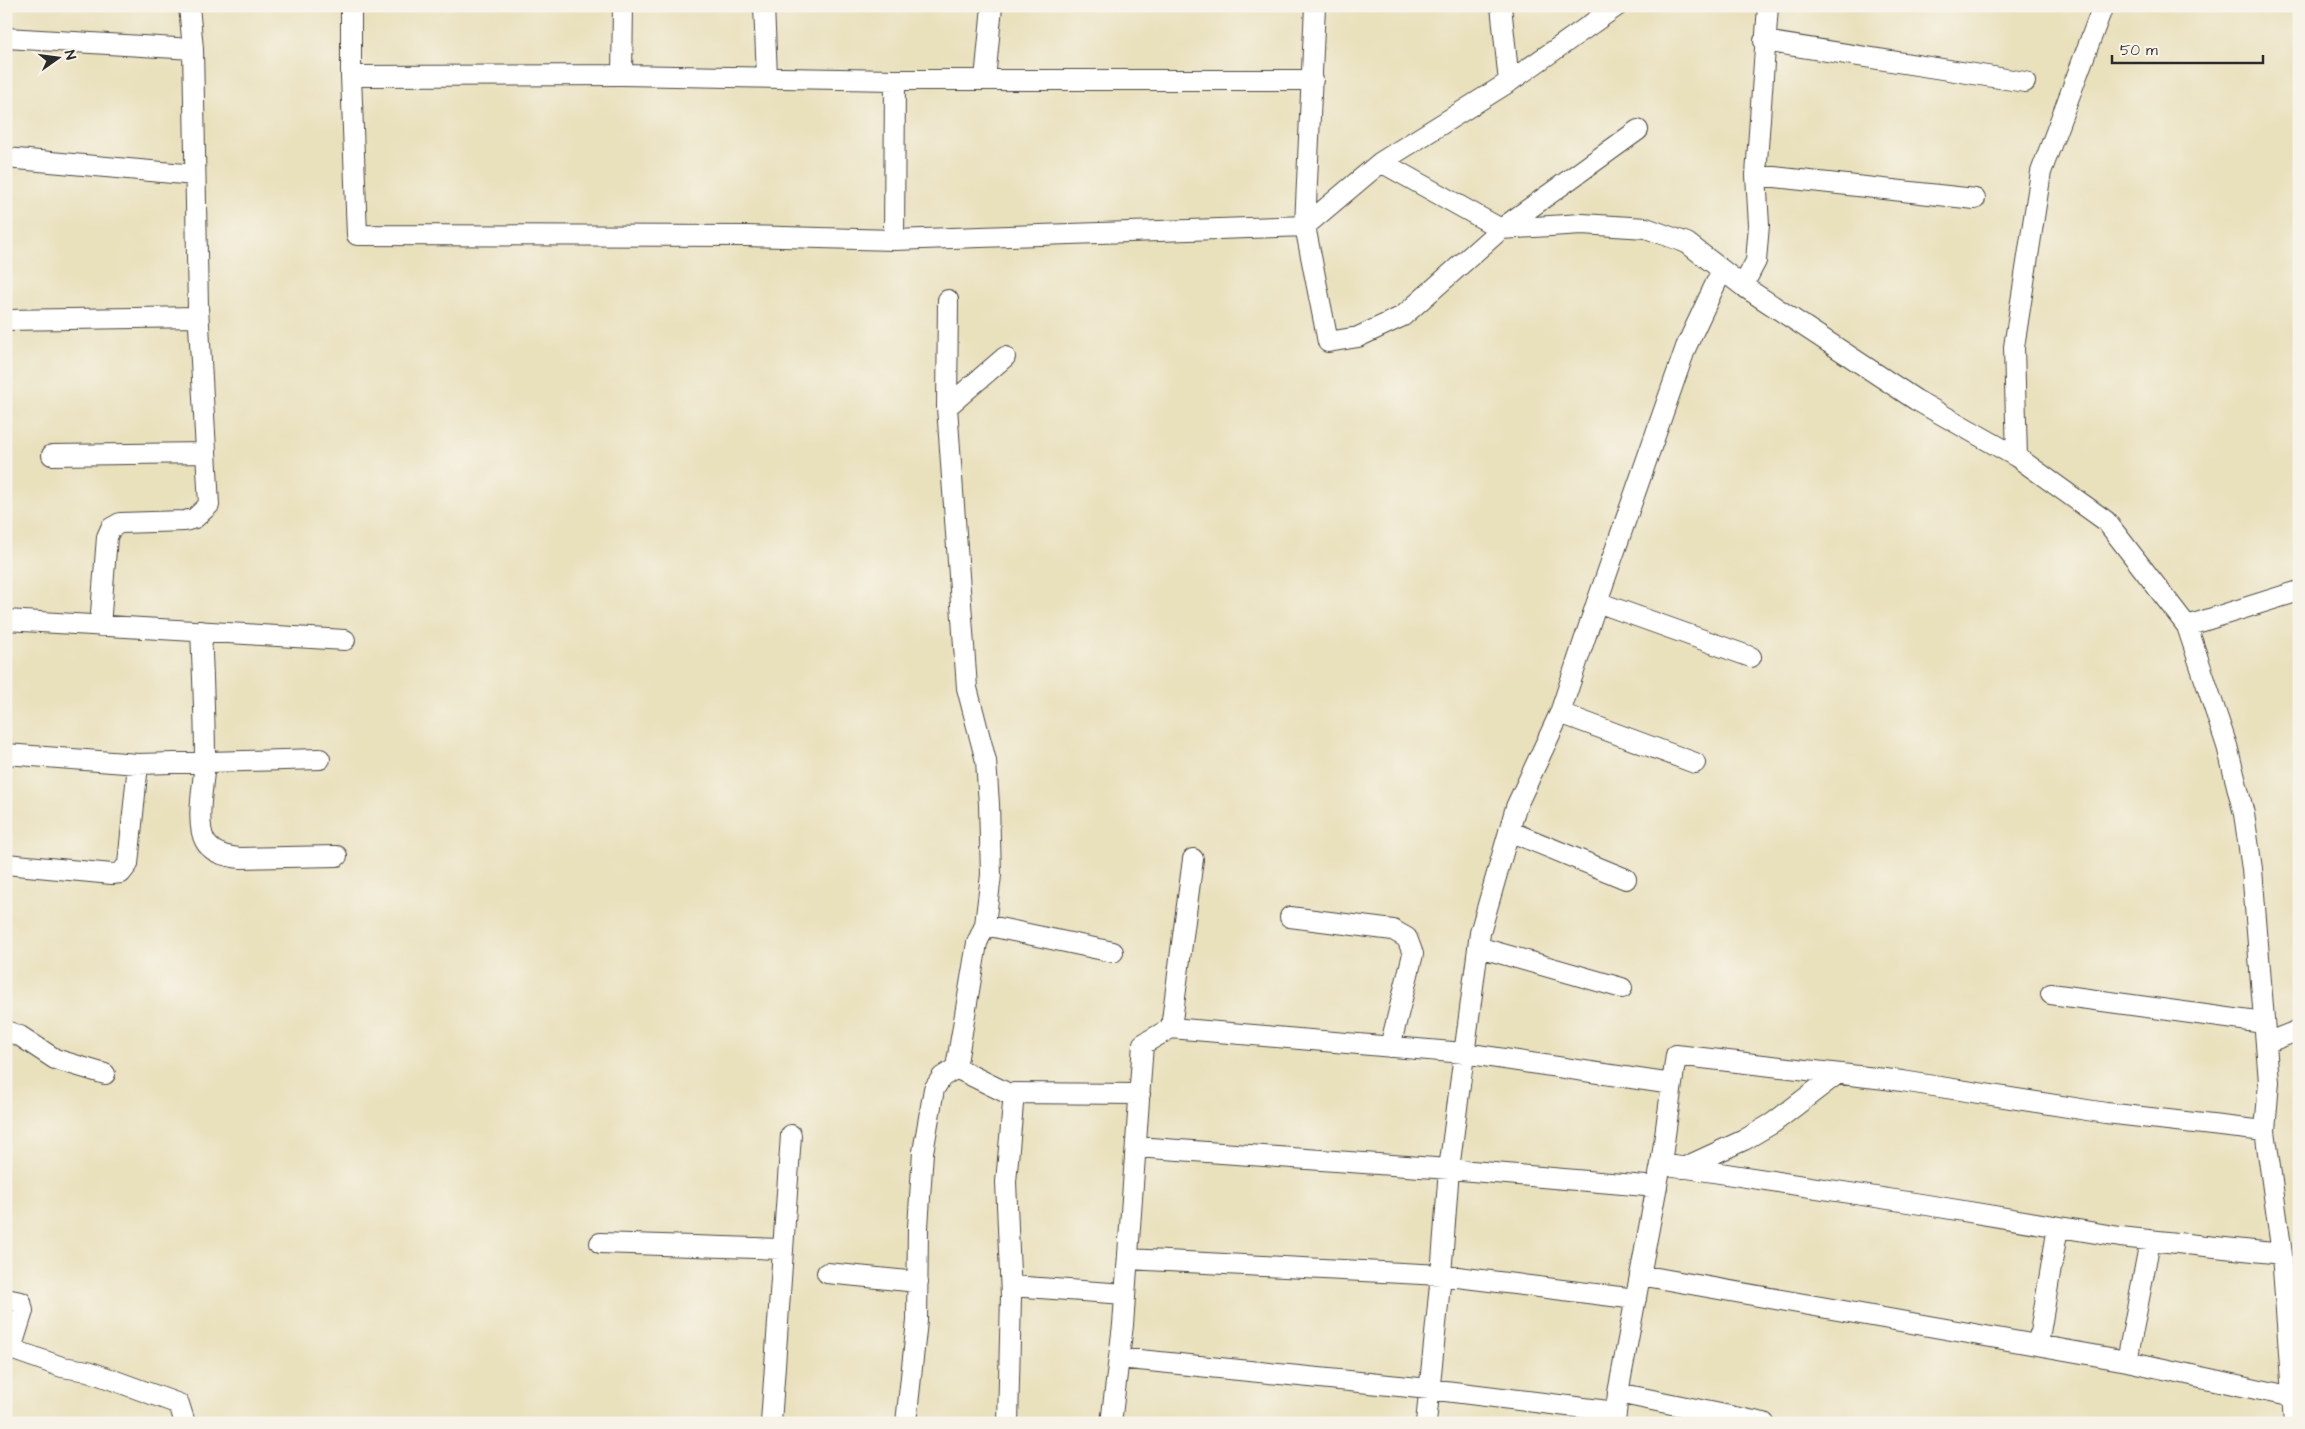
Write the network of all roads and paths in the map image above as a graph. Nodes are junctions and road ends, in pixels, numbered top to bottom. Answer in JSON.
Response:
{"nodes":[{"id":1,"x":189,"y":6,"type":"edge"},
{"id":2,"x":351,"y":6,"type":"edge"},
{"id":3,"x":622,"y":6,"type":"edge"},
{"id":4,"x":764,"y":6,"type":"edge"},
{"id":5,"x":992,"y":6,"type":"edge"},
{"id":6,"x":1315,"y":6,"type":"edge"},
{"id":7,"x":1501,"y":6,"type":"edge"},
{"id":8,"x":1617,"y":6,"type":"edge"},
{"id":9,"x":1768,"y":6,"type":"edge"},
{"id":10,"x":2103,"y":6,"type":"edge"},
{"id":11,"x":6,"y":38,"type":"edge"},
{"id":12,"x":1764,"y":41,"type":"junction"},
{"id":13,"x":193,"y":49,"type":"junction"},
{"id":14,"x":622,"y":75,"type":"junction"},
{"id":15,"x":351,"y":76,"type":"junction"},
{"id":16,"x":767,"y":77,"type":"junction"},
{"id":17,"x":895,"y":80,"type":"junction"},
{"id":18,"x":985,"y":80,"type":"junction"},
{"id":19,"x":1313,"y":80,"type":"junction"},
{"id":20,"x":1509,"y":82,"type":"junction"},
{"id":21,"x":2026,"y":82,"type":"dead end"},
{"id":22,"x":1638,"y":130,"type":"dead end"},
{"id":23,"x":6,"y":158,"type":"edge"},
{"id":24,"x":1381,"y":162,"type":"junction"},
{"id":25,"x":195,"y":175,"type":"junction"},
{"id":26,"x":1756,"y":176,"type":"junction"},
{"id":27,"x":1974,"y":199,"type":"dead end"},
{"id":28,"x":1304,"y":226,"type":"junction"},
{"id":29,"x":1501,"y":229,"type":"junction"},
{"id":30,"x":894,"y":240,"type":"junction"},
{"id":31,"x":1722,"y":270,"type":"junction"},
{"id":32,"x":1743,"y":286,"type":"junction"},
{"id":33,"x":948,"y":300,"type":"dead end"},
{"id":34,"x":198,"y":317,"type":"junction"},
{"id":35,"x":6,"y":320,"type":"edge"},
{"id":36,"x":1006,"y":357,"type":"dead end"},
{"id":37,"x":947,"y":407,"type":"junction"},
{"id":38,"x":206,"y":453,"type":"junction"},
{"id":39,"x":52,"y":455,"type":"dead end"},
{"id":40,"x":2017,"y":457,"type":"junction"},
{"id":41,"x":2299,"y":592,"type":"edge"},
{"id":42,"x":1597,"y":602,"type":"junction"},
{"id":43,"x":6,"y":620,"type":"edge"},
{"id":44,"x":100,"y":626,"type":"junction"},
{"id":45,"x":2187,"y":626,"type":"junction"},
{"id":46,"x":201,"y":631,"type":"junction"},
{"id":47,"x":345,"y":640,"type":"dead end"},
{"id":48,"x":1751,"y":657,"type":"dead end"},
{"id":49,"x":1560,"y":713,"type":"junction"},
{"id":50,"x":6,"y":754,"type":"edge"},
{"id":51,"x":320,"y":759,"type":"dead end"},
{"id":52,"x":205,"y":762,"type":"junction"},
{"id":53,"x":1695,"y":763,"type":"dead end"},
{"id":54,"x":138,"y":764,"type":"junction"},
{"id":55,"x":1509,"y":832,"type":"junction"},
{"id":56,"x":336,"y":856,"type":"dead end"},
{"id":57,"x":1193,"y":859,"type":"dead end"},
{"id":58,"x":6,"y":864,"type":"edge"},
{"id":59,"x":1626,"y":879,"type":"dead end"},
{"id":60,"x":1290,"y":917,"type":"dead end"},
{"id":61,"x":984,"y":924,"type":"junction"},
{"id":62,"x":1478,"y":947,"type":"junction"},
{"id":63,"x":1113,"y":952,"type":"dead end"},
{"id":64,"x":1622,"y":988,"type":"dead end"},
{"id":65,"x":2051,"y":994,"type":"dead end"},
{"id":66,"x":1172,"y":1028,"type":"junction"},
{"id":67,"x":2299,"y":1030,"type":"edge"},
{"id":68,"x":6,"y":1031,"type":"edge"},
{"id":69,"x":2265,"y":1033,"type":"junction"},
{"id":70,"x":1390,"y":1046,"type":"junction"},
{"id":71,"x":1464,"y":1053,"type":"junction"},
{"id":72,"x":956,"y":1068,"type":"junction"},
{"id":73,"x":105,"y":1074,"type":"dead end"},
{"id":74,"x":1837,"y":1074,"type":"junction"},
{"id":75,"x":1672,"y":1084,"type":"junction"},
{"id":76,"x":1014,"y":1093,"type":"junction"},
{"id":77,"x":1140,"y":1094,"type":"junction"},
{"id":78,"x":2265,"y":1130,"type":"junction"},
{"id":79,"x":790,"y":1136,"type":"dead end"},
{"id":80,"x":1136,"y":1147,"type":"junction"},
{"id":81,"x":1662,"y":1164,"type":"junction"},
{"id":82,"x":1683,"y":1168,"type":"junction"},
{"id":83,"x":1449,"y":1169,"type":"junction"},
{"id":84,"x":1657,"y":1188,"type":"junction"},
{"id":85,"x":2058,"y":1227,"type":"junction"},
{"id":86,"x":2150,"y":1240,"type":"junction"},
{"id":87,"x":600,"y":1243,"type":"dead end"},
{"id":88,"x":782,"y":1249,"type":"junction"},
{"id":89,"x":2282,"y":1254,"type":"junction"},
{"id":90,"x":1128,"y":1259,"type":"junction"},
{"id":91,"x":827,"y":1273,"type":"dead end"},
{"id":92,"x":1441,"y":1275,"type":"junction"},
{"id":93,"x":1640,"y":1275,"type":"junction"},
{"id":94,"x":2291,"y":1279,"type":"edge"},
{"id":95,"x":918,"y":1282,"type":"junction"},
{"id":96,"x":1011,"y":1286,"type":"junction"},
{"id":97,"x":1125,"y":1294,"type":"junction"},
{"id":98,"x":6,"y":1299,"type":"edge"},
{"id":99,"x":1636,"y":1299,"type":"junction"},
{"id":100,"x":2038,"y":1344,"type":"junction"},
{"id":101,"x":9,"y":1351,"type":"edge"},
{"id":102,"x":1119,"y":1358,"type":"junction"},
{"id":103,"x":2127,"y":1361,"type":"junction"},
{"id":104,"x":1429,"y":1389,"type":"junction"},
{"id":105,"x":2293,"y":1397,"type":"junction"},
{"id":106,"x":1616,"y":1409,"type":"edge"},
{"id":107,"x":185,"y":1423,"type":"edge"},
{"id":108,"x":771,"y":1423,"type":"edge"},
{"id":109,"x":906,"y":1423,"type":"edge"},
{"id":110,"x":1008,"y":1423,"type":"edge"},
{"id":111,"x":1111,"y":1423,"type":"edge"},
{"id":112,"x":1426,"y":1423,"type":"edge"},
{"id":113,"x":1764,"y":1423,"type":"edge"},
{"id":114,"x":2294,"y":1423,"type":"edge"}],
"edges":[{"from":1,"to":13,"type":"street"},
{"from":2,"to":15,"type":"street"},
{"from":3,"to":14,"type":"street"},
{"from":4,"to":16,"type":"street"},
{"from":5,"to":18,"type":"street"},
{"from":6,"to":19,"type":"street"},
{"from":7,"to":20,"type":"street"},
{"from":8,"to":20,"type":"street"},
{"from":9,"to":12,"type":"street"},
{"from":10,"to":40,"type":"street"},
{"from":11,"to":13,"type":"street"},
{"from":12,"to":21,"type":"street"},
{"from":12,"to":26,"type":"street"},
{"from":13,"to":25,"type":"street"},
{"from":14,"to":15,"type":"street"},
{"from":14,"to":16,"type":"street"},
{"from":15,"to":30,"type":"street"},
{"from":16,"to":17,"type":"street"},
{"from":17,"to":18,"type":"street"},
{"from":17,"to":30,"type":"street"},
{"from":18,"to":19,"type":"street"},
{"from":19,"to":28,"type":"street"},
{"from":20,"to":24,"type":"street"},
{"from":22,"to":29,"type":"street"},
{"from":23,"to":25,"type":"street"},
{"from":24,"to":28,"type":"street"},
{"from":24,"to":29,"type":"street"},
{"from":25,"to":34,"type":"street"},
{"from":26,"to":27,"type":"street"},
{"from":26,"to":32,"type":"street"},
{"from":28,"to":29,"type":"street"},
{"from":28,"to":30,"type":"street"},
{"from":29,"to":31,"type":"street"},
{"from":31,"to":32,"type":"street"},
{"from":31,"to":42,"type":"street"},
{"from":32,"to":40,"type":"street"},
{"from":33,"to":37,"type":"street"},
{"from":34,"to":35,"type":"street"},
{"from":34,"to":38,"type":"street"},
{"from":36,"to":37,"type":"street"},
{"from":37,"to":61,"type":"street"},
{"from":38,"to":39,"type":"street"},
{"from":38,"to":44,"type":"street"},
{"from":40,"to":45,"type":"street"},
{"from":41,"to":45,"type":"street"},
{"from":42,"to":48,"type":"street"},
{"from":42,"to":49,"type":"street"},
{"from":43,"to":44,"type":"street"},
{"from":44,"to":46,"type":"street"},
{"from":45,"to":69,"type":"street"},
{"from":46,"to":47,"type":"street"},
{"from":46,"to":52,"type":"street"},
{"from":49,"to":53,"type":"street"},
{"from":49,"to":55,"type":"street"},
{"from":50,"to":54,"type":"street"},
{"from":51,"to":52,"type":"street"},
{"from":52,"to":54,"type":"street"},
{"from":52,"to":56,"type":"street"},
{"from":54,"to":58,"type":"street"},
{"from":55,"to":59,"type":"street"},
{"from":55,"to":62,"type":"street"},
{"from":57,"to":66,"type":"street"},
{"from":60,"to":70,"type":"street"},
{"from":61,"to":63,"type":"street"},
{"from":61,"to":72,"type":"street"},
{"from":62,"to":64,"type":"street"},
{"from":62,"to":71,"type":"street"},
{"from":65,"to":69,"type":"street"},
{"from":66,"to":70,"type":"street"},
{"from":66,"to":77,"type":"street"},
{"from":67,"to":69,"type":"street"},
{"from":68,"to":73,"type":"street"},
{"from":69,"to":78,"type":"street"},
{"from":70,"to":71,"type":"street"},
{"from":71,"to":75,"type":"street"},
{"from":71,"to":83,"type":"street"},
{"from":72,"to":76,"type":"street"},
{"from":72,"to":95,"type":"street"},
{"from":74,"to":75,"type":"street"},
{"from":74,"to":78,"type":"street"},
{"from":74,"to":82,"type":"street"},
{"from":75,"to":81,"type":"street"},
{"from":76,"to":77,"type":"street"},
{"from":76,"to":96,"type":"street"},
{"from":77,"to":80,"type":"street"},
{"from":78,"to":89,"type":"street"},
{"from":79,"to":88,"type":"street"},
{"from":80,"to":83,"type":"street"},
{"from":80,"to":90,"type":"street"},
{"from":81,"to":82,"type":"street"},
{"from":81,"to":84,"type":"street"},
{"from":82,"to":85,"type":"street"},
{"from":83,"to":84,"type":"street"},
{"from":83,"to":92,"type":"street"},
{"from":84,"to":93,"type":"street"},
{"from":85,"to":86,"type":"street"},
{"from":85,"to":100,"type":"street"},
{"from":86,"to":89,"type":"street"},
{"from":86,"to":103,"type":"street"},
{"from":87,"to":88,"type":"street"},
{"from":88,"to":108,"type":"street"},
{"from":89,"to":94,"type":"street"},
{"from":90,"to":92,"type":"street"},
{"from":90,"to":97,"type":"street"},
{"from":91,"to":95,"type":"street"},
{"from":92,"to":99,"type":"street"},
{"from":92,"to":104,"type":"street"},
{"from":93,"to":99,"type":"street"},
{"from":93,"to":100,"type":"street"},
{"from":94,"to":105,"type":"street"},
{"from":95,"to":109,"type":"street"},
{"from":96,"to":97,"type":"street"},
{"from":96,"to":110,"type":"street"},
{"from":97,"to":102,"type":"street"},
{"from":98,"to":101,"type":"street"},
{"from":99,"to":106,"type":"street"},
{"from":100,"to":103,"type":"street"},
{"from":101,"to":107,"type":"street"},
{"from":102,"to":104,"type":"street"},
{"from":102,"to":111,"type":"street"},
{"from":103,"to":105,"type":"street"},
{"from":104,"to":106,"type":"street"},
{"from":104,"to":112,"type":"street"},
{"from":105,"to":114,"type":"street"},
{"from":106,"to":113,"type":"street"}]}
